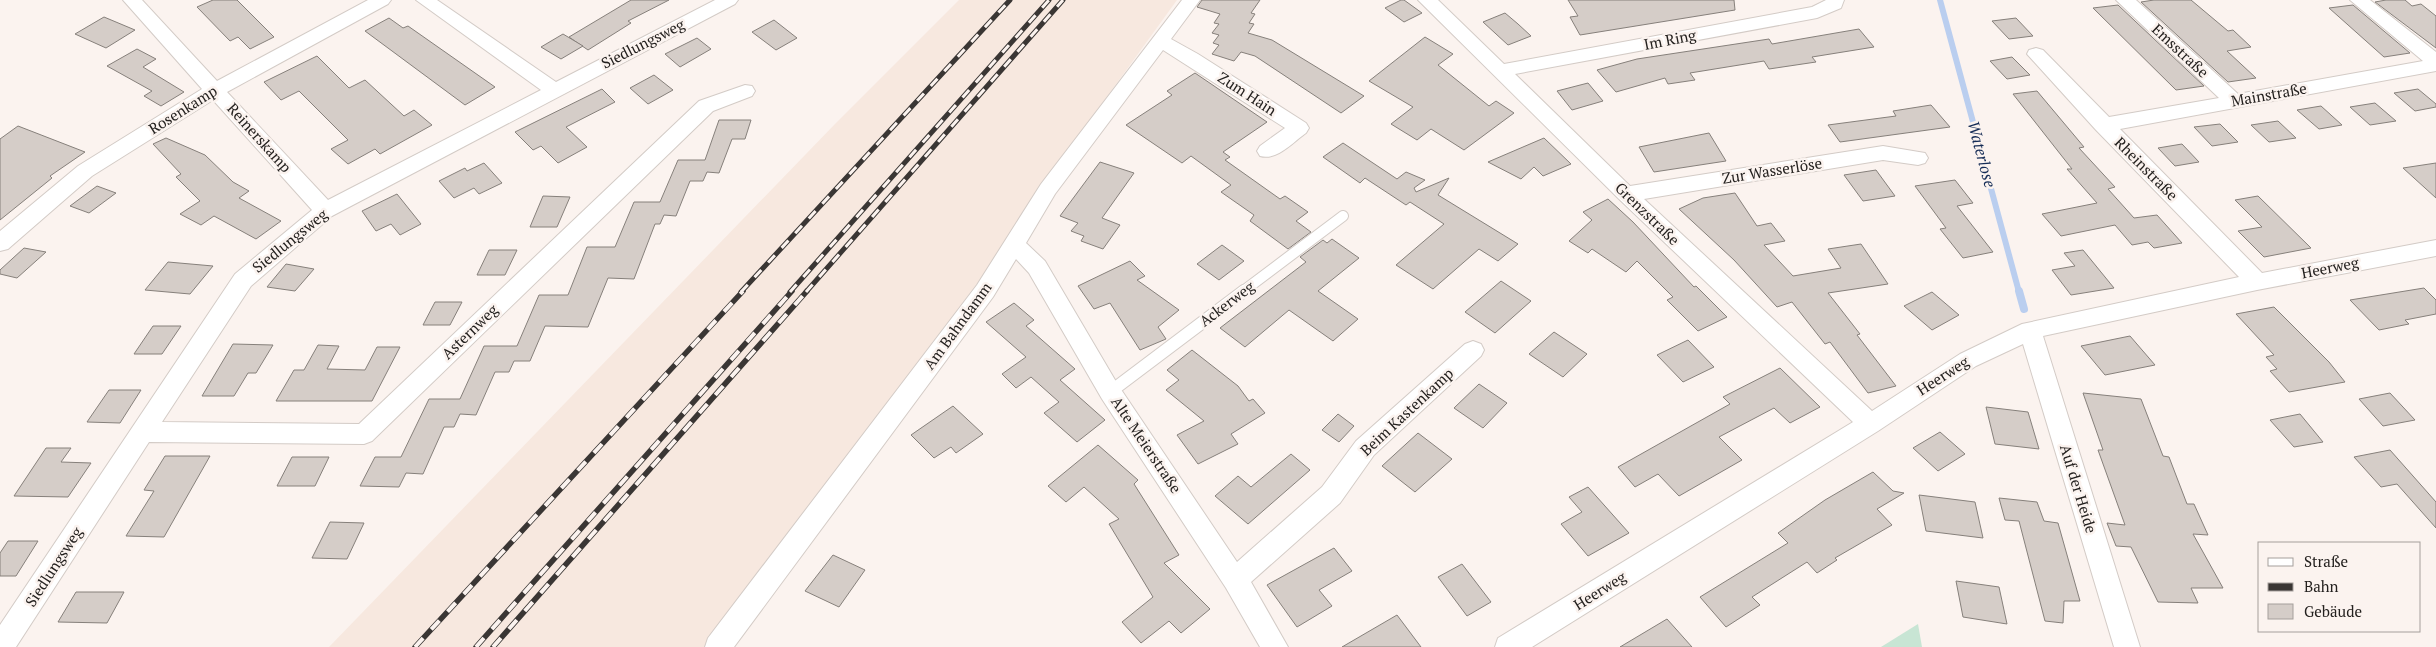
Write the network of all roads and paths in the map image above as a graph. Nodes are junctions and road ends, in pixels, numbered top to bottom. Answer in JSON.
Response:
{"nodes":[{"id":1,"x":132,"y":0,"type":"edge"},
{"id":2,"x":382,"y":0,"type":"edge"},
{"id":3,"x":425,"y":0,"type":"edge"},
{"id":4,"x":1191,"y":0,"type":"edge"},
{"id":5,"x":1427,"y":0,"type":"edge"},
{"id":6,"x":1835,"y":0,"type":"edge"},
{"id":7,"x":2125,"y":0,"type":"edge"},
{"id":8,"x":2359,"y":0,"type":"edge"},
{"id":9,"x":726,"y":1,"type":"edge"},
{"id":10,"x":1160,"y":41,"type":"junction"},
{"id":11,"x":2036,"y":54,"type":"dead end"},
{"id":12,"x":2436,"y":62,"type":"edge"},
{"id":13,"x":2436,"y":66,"type":"edge"},
{"id":14,"x":1500,"y":72,"type":"junction"},
{"id":15,"x":215,"y":90,"type":"junction"},
{"id":16,"x":554,"y":90,"type":"junction"},
{"id":17,"x":744,"y":91,"type":"dead end"},
{"id":18,"x":2234,"y":101,"type":"junction"},
{"id":19,"x":2103,"y":125,"type":"junction"},
{"id":20,"x":1267,"y":151,"type":"dead end"},
{"id":21,"x":1918,"y":158,"type":"dead end"},
{"id":22,"x":1626,"y":194,"type":"junction"},
{"id":23,"x":325,"y":210,"type":"junction"},
{"id":24,"x":1343,"y":216,"type":"dead end"},
{"id":25,"x":0,"y":242,"type":"edge"},
{"id":26,"x":1014,"y":246,"type":"junction"},
{"id":27,"x":2436,"y":248,"type":"edge"},
{"id":28,"x":2257,"y":282,"type":"junction"},
{"id":29,"x":2030,"y":330,"type":"junction"},
{"id":30,"x":1473,"y":350,"type":"dead end"},
{"id":31,"x":1110,"y":392,"type":"junction"},
{"id":32,"x":1870,"y":424,"type":"junction"},
{"id":33,"x":142,"y":432,"type":"junction"},
{"id":34,"x":1235,"y":580,"type":"junction"},
{"id":35,"x":1,"y":647,"type":"edge"},
{"id":36,"x":718,"y":647,"type":"edge"},
{"id":37,"x":1276,"y":647,"type":"edge"},
{"id":38,"x":1508,"y":647,"type":"edge"},
{"id":39,"x":2127,"y":647,"type":"edge"}],
"edges":[{"from":1,"to":15,"type":"street","name":"Reinerskamp"},
{"from":2,"to":15,"type":"street","name":"Rosenkamp"},
{"from":3,"to":16,"type":"street"},
{"from":4,"to":10,"type":"street","name":"Am Bahndamm"},
{"from":5,"to":14,"type":"street","name":"Grenzstraße"},
{"from":6,"to":14,"type":"street","name":"Im Ring"},
{"from":7,"to":18,"type":"street","name":"Emsstraße"},
{"from":8,"to":12,"type":"street"},
{"from":9,"to":16,"type":"street","name":"Siedlungsweg"},
{"from":10,"to":20,"type":"street","name":"Zum Hain"},
{"from":10,"to":26,"type":"street","name":"Am Bahndamm"},
{"from":11,"to":19,"type":"street","name":"Rheinstraße"},
{"from":13,"to":18,"type":"street","name":"Mainstraße"},
{"from":14,"to":22,"type":"street","name":"Grenzstraße"},
{"from":15,"to":23,"type":"street","name":"Reinerskamp"},
{"from":15,"to":25,"type":"street","name":"Rosenkamp"},
{"from":16,"to":23,"type":"street","name":"Siedlungsweg"},
{"from":17,"to":33,"type":"street","name":"Asternweg"},
{"from":18,"to":19,"type":"street","name":"Mainstraße"},
{"from":19,"to":28,"type":"street","name":"Rheinstraße"},
{"from":21,"to":22,"type":"street","name":"Zur Wasserlöse"},
{"from":22,"to":32,"type":"street","name":"Grenzstraße"},
{"from":23,"to":33,"type":"street","name":"Siedlungsweg"},
{"from":24,"to":31,"type":"lane","name":"Ackerweg"},
{"from":26,"to":31,"type":"street","name":"Alte Meierstraße"},
{"from":26,"to":36,"type":"street","name":"Am Bahndamm"},
{"from":27,"to":28,"type":"street","name":"Heerweg"},
{"from":28,"to":29,"type":"street","name":"Heerweg"},
{"from":29,"to":32,"type":"street","name":"Heerweg"},
{"from":29,"to":39,"type":"street","name":"Auf der Heide"},
{"from":30,"to":34,"type":"street","name":"Beim Kastenkamp"},
{"from":31,"to":34,"type":"street","name":"Alte Meierstraße"},
{"from":32,"to":38,"type":"street","name":"Heerweg"},
{"from":33,"to":35,"type":"street","name":"Siedlungsweg"},
{"from":34,"to":37,"type":"street","name":"Alte Meierstraße"}]}
